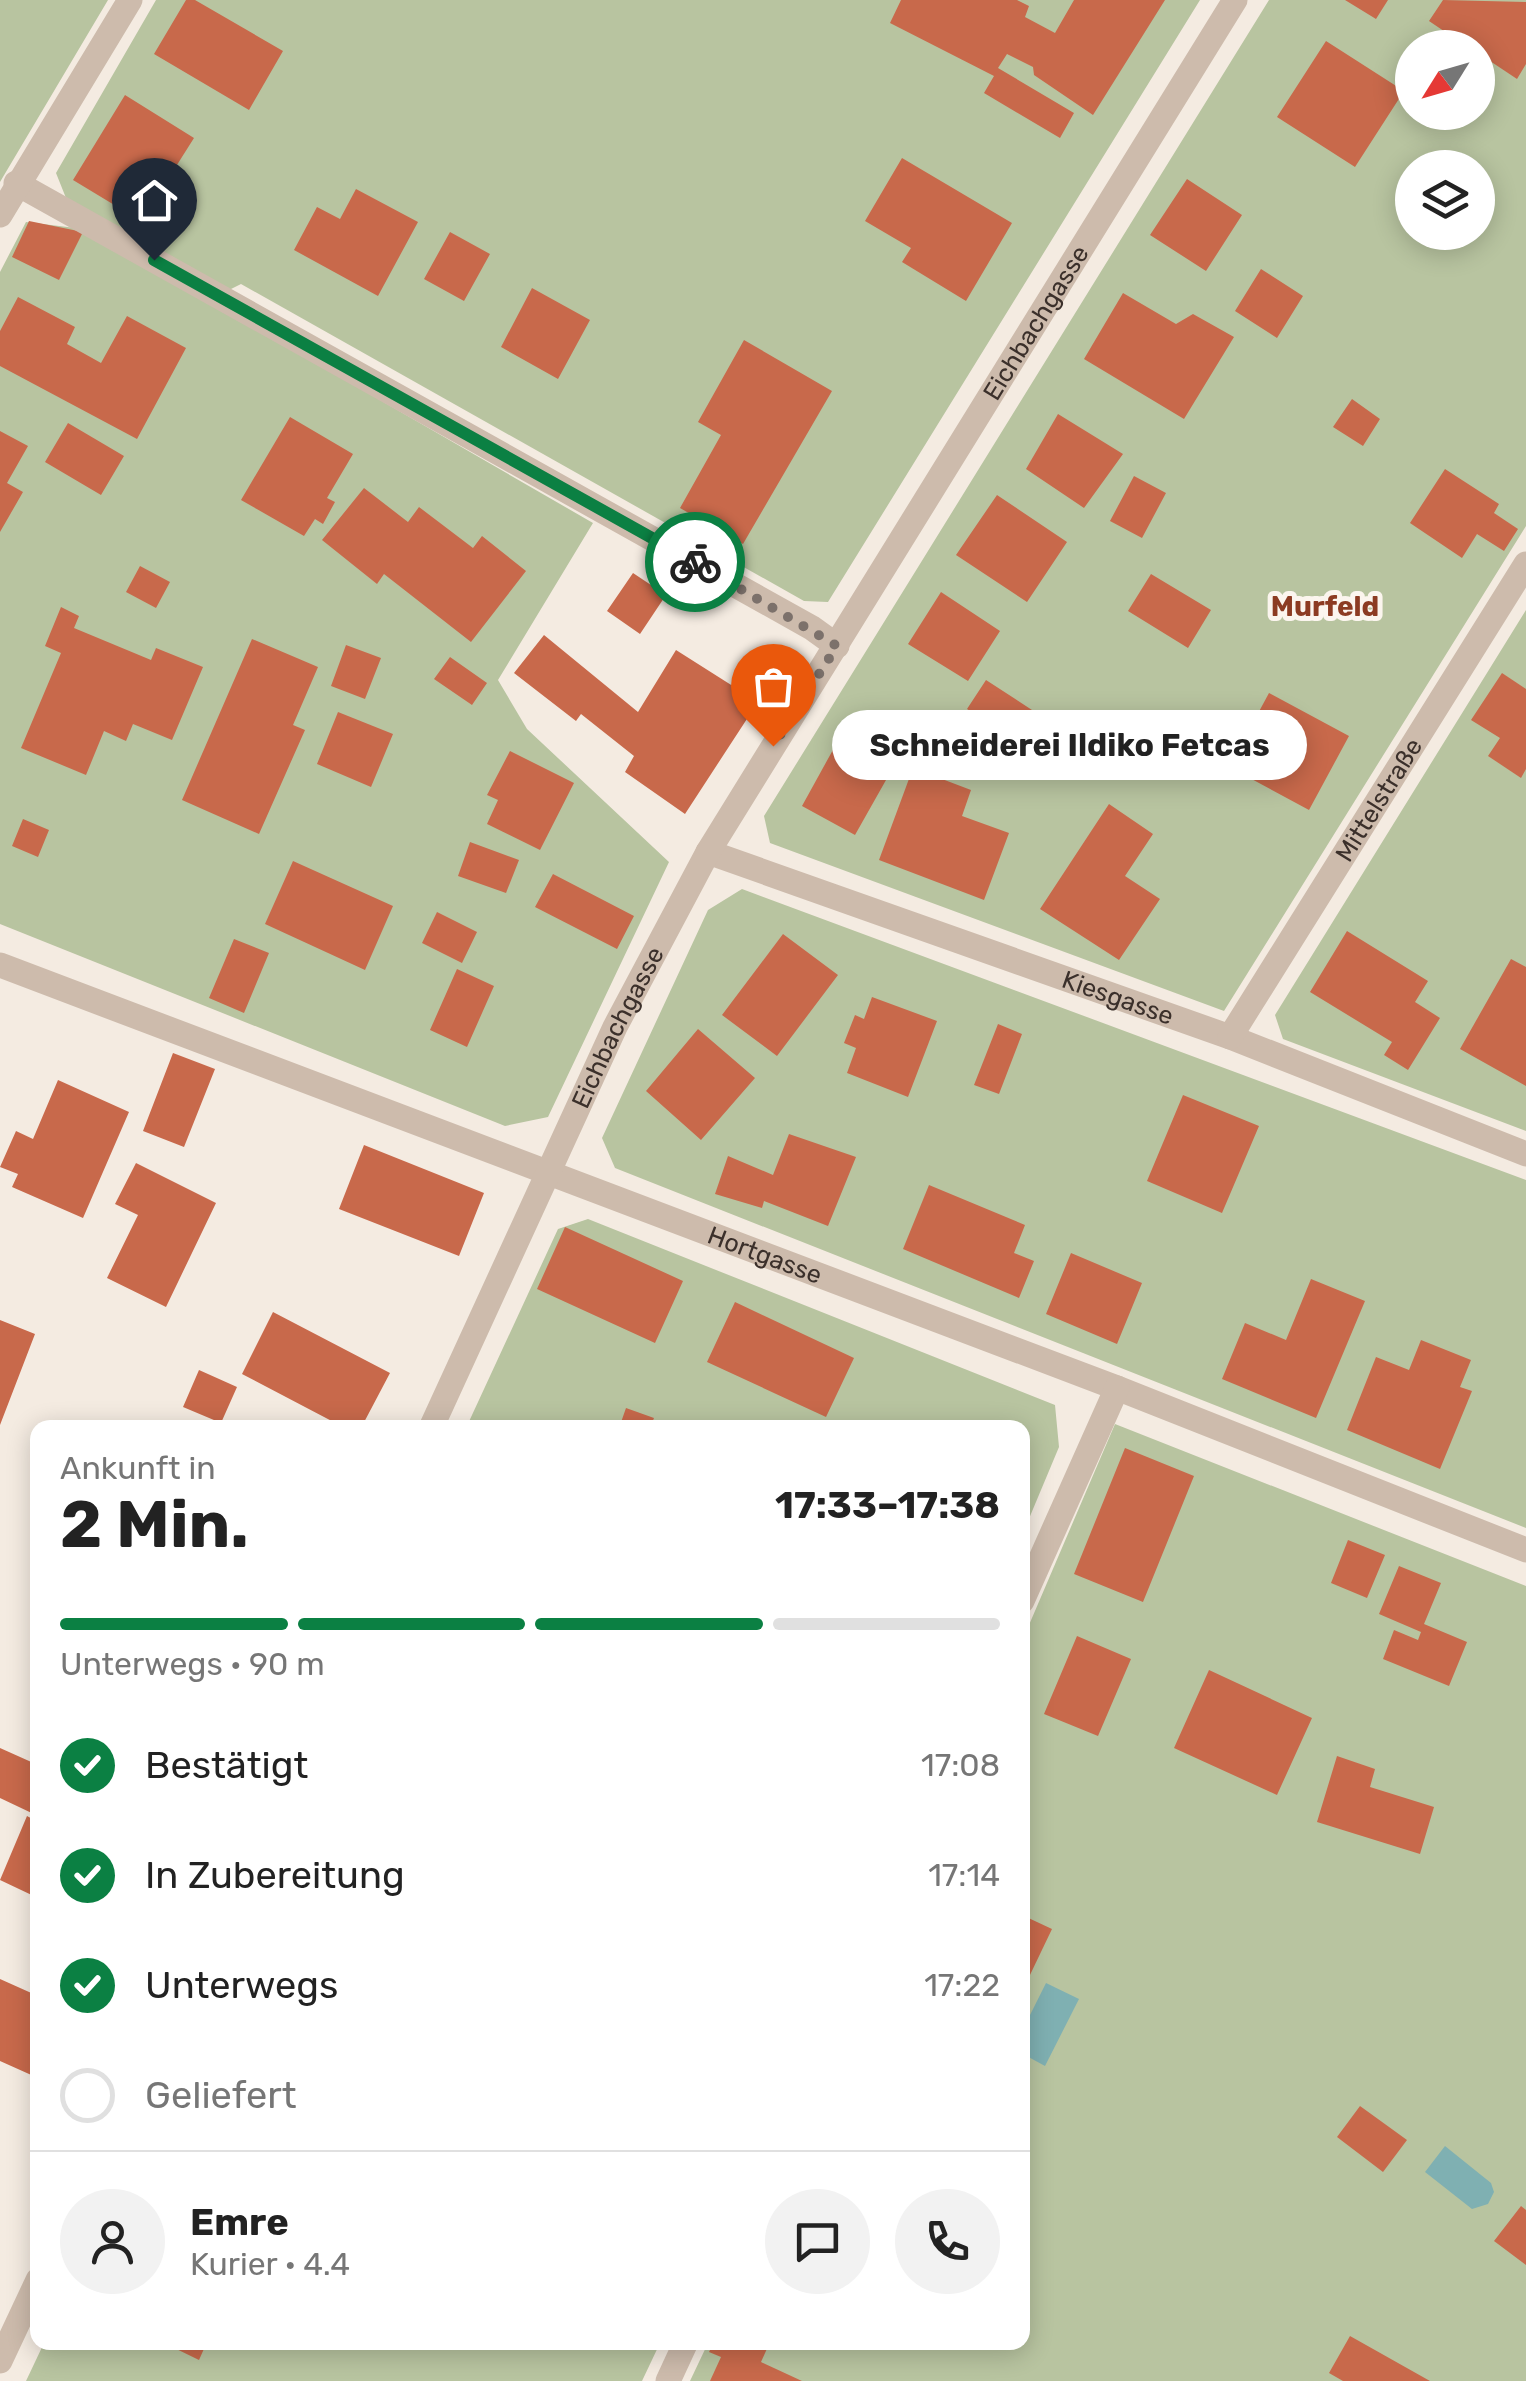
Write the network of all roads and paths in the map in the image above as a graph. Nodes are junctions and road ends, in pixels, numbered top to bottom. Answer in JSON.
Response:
{"nodes":[{"id":1,"x":130,"y":0,"type":"edge"},
{"id":2,"x":1235,"y":0,"type":"edge"},
{"id":3,"x":16,"y":183,"type":"junction"},
{"id":4,"x":0,"y":214,"type":"edge"},
{"id":5,"x":1526,"y":564,"type":"edge"},
{"id":6,"x":837,"y":646,"type":"junction"},
{"id":7,"x":708,"y":852,"type":"junction"},
{"id":8,"x":0,"y":964,"type":"edge"},
{"id":9,"x":1230,"y":1037,"type":"junction"},
{"id":10,"x":1526,"y":1154,"type":"edge"},
{"id":11,"x":548,"y":1173,"type":"junction"},
{"id":12,"x":1117,"y":1388,"type":"junction"},
{"id":13,"x":434,"y":1420,"type":"edge"},
{"id":14,"x":1526,"y":1550,"type":"edge"},
{"id":15,"x":1030,"y":1583,"type":"edge"},
{"id":16,"x":30,"y":2297,"type":"edge"},
{"id":17,"x":682,"y":2350,"type":"edge"},
{"id":18,"x":0,"y":2361,"type":"edge"},
{"id":19,"x":668,"y":2381,"type":"edge"}],
"edges":[{"from":1,"to":3,"type":"street"},
{"from":2,"to":6,"type":"street","name":"Eichbachgasse"},
{"from":3,"to":4,"type":"street"},
{"from":3,"to":6,"type":"street"},
{"from":5,"to":9,"type":"street","name":"Mittelstraße"},
{"from":6,"to":7,"type":"street","name":"Eichbachgasse"},
{"from":7,"to":9,"type":"street","name":"Kiesgasse"},
{"from":7,"to":11,"type":"street","name":"Eichbachgasse"},
{"from":8,"to":11,"type":"street","name":"Hortgasse"},
{"from":9,"to":10,"type":"street","name":"Kiesgasse"},
{"from":11,"to":12,"type":"street","name":"Hortgasse"},
{"from":11,"to":13,"type":"street","name":"Eichbachgasse"},
{"from":12,"to":14,"type":"street","name":"Hortgasse"},
{"from":12,"to":15,"type":"street"},
{"from":16,"to":18,"type":"street"},
{"from":17,"to":19,"type":"street"}]}
